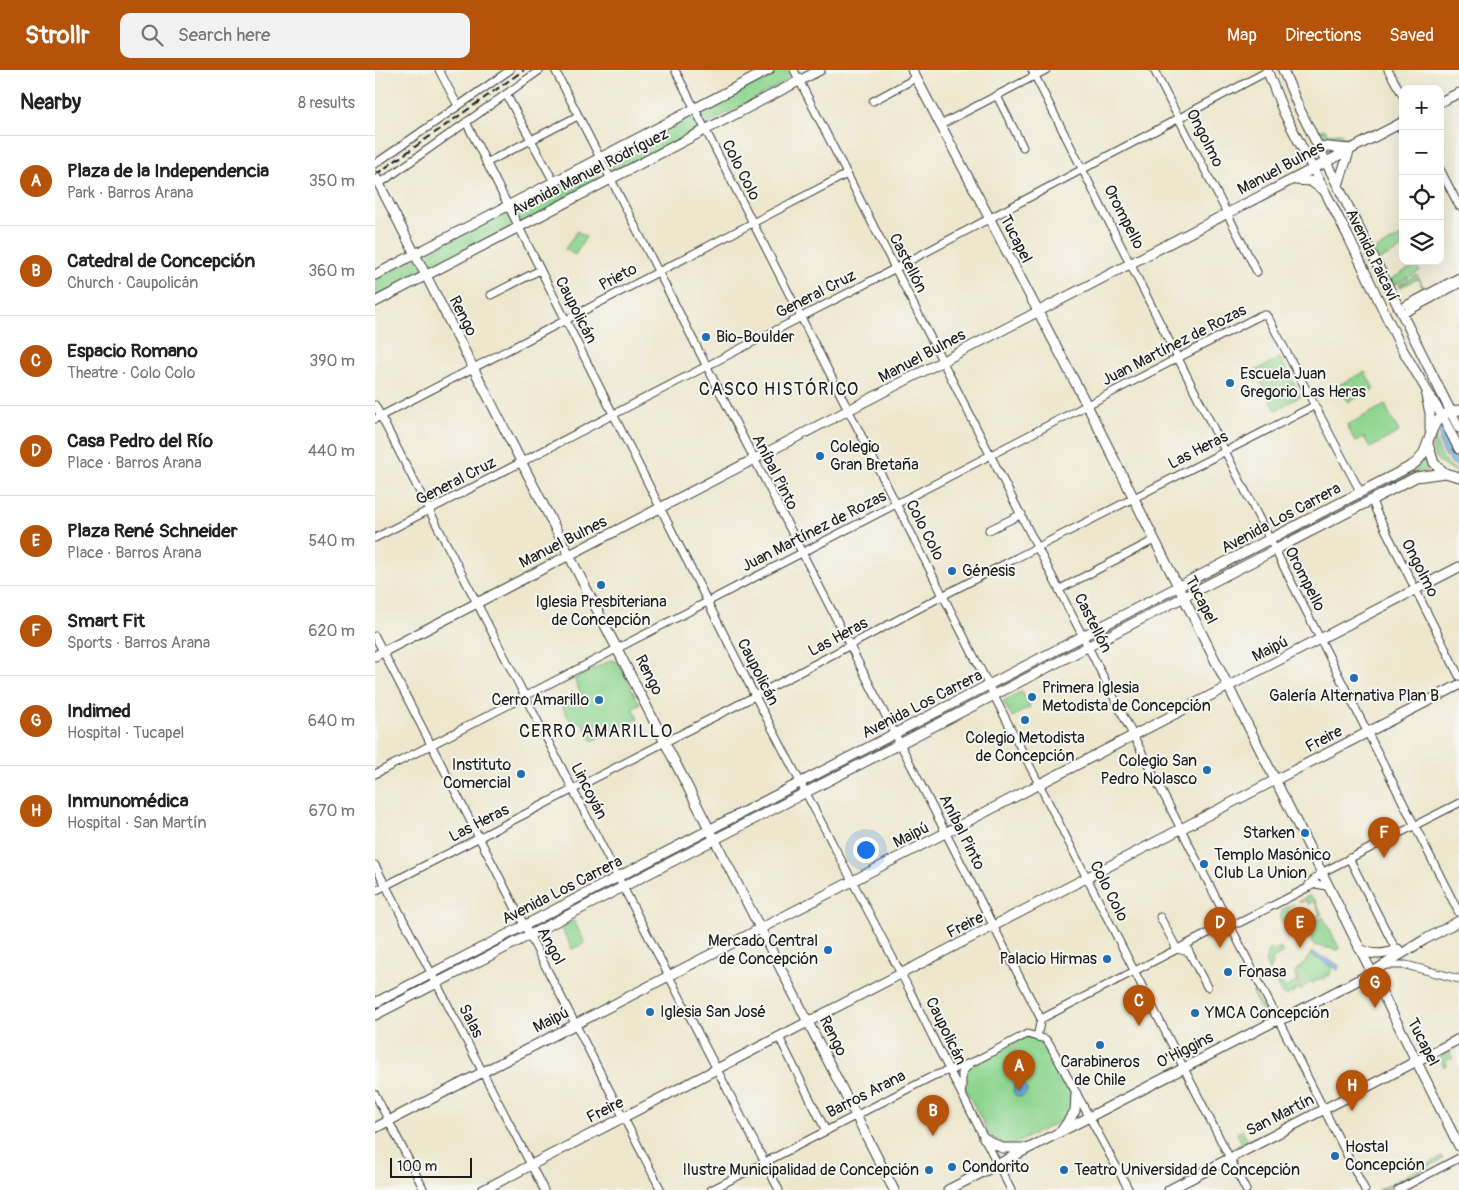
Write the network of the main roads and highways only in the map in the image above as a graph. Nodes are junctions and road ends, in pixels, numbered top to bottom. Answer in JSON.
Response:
{"nodes":[{"id":1,"x":769,"y":70,"type":"edge"},
{"id":2,"x":820,"y":70,"type":"edge"},
{"id":3,"x":1283,"y":70,"type":"edge"},
{"id":4,"x":1267,"y":71,"type":"edge"},
{"id":5,"x":914,"y":74,"type":"edge"},
{"id":6,"x":1459,"y":92,"type":"edge"},
{"id":7,"x":1444,"y":100,"type":"edge"},
{"id":8,"x":1399,"y":124,"type":"edge"},
{"id":9,"x":1318,"y":146,"type":"junction"},
{"id":10,"x":1350,"y":149,"type":"junction"},
{"id":11,"x":1326,"y":162,"type":"junction"},
{"id":12,"x":1312,"y":169,"type":"junction"},
{"id":13,"x":377,"y":180,"type":"edge"},
{"id":14,"x":1290,"y":181,"type":"junction"},
{"id":15,"x":1339,"y":185,"type":"junction"},
{"id":16,"x":1324,"y":192,"type":"junction"},
{"id":17,"x":415,"y":254,"type":"junction"},
{"id":18,"x":375,"y":275,"type":"edge"},
{"id":19,"x":425,"y":275,"type":"junction"},
{"id":20,"x":375,"y":302,"type":"edge"},
{"id":21,"x":1037,"y":313,"type":"junction"},
{"id":22,"x":1418,"y":377,"type":"junction"},
{"id":23,"x":1451,"y":412,"type":"edge"},
{"id":24,"x":1459,"y":428,"type":"edge"},
{"id":25,"x":1429,"y":437,"type":"junction"},
{"id":26,"x":1459,"y":449,"type":"edge"},
{"id":27,"x":1445,"y":473,"type":"junction"},
{"id":28,"x":1459,"y":477,"type":"edge"},
{"id":29,"x":570,"y":556,"type":"junction"},
{"id":30,"x":1459,"y":567,"type":"edge"},
{"id":31,"x":1179,"y":588,"type":"junction"},
{"id":32,"x":1183,"y":598,"type":"junction"},
{"id":33,"x":379,"y":654,"type":"edge"},
{"id":34,"x":1459,"y":685,"type":"edge"},
{"id":35,"x":1228,"y":687,"type":"junction"},
{"id":36,"x":1275,"y":782,"type":"junction"},
{"id":37,"x":711,"y":830,"type":"junction"},
{"id":38,"x":716,"y":840,"type":"junction"},
{"id":39,"x":1459,"y":921,"type":"edge"},
{"id":40,"x":762,"y":929,"type":"junction"},
{"id":41,"x":1424,"y":940,"type":"junction"},
{"id":42,"x":1359,"y":948,"type":"junction"},
{"id":43,"x":1371,"y":973,"type":"junction"},
{"id":44,"x":375,"y":1003,"type":"edge"},
{"id":45,"x":375,"y":1015,"type":"edge"},
{"id":46,"x":809,"y":1021,"type":"junction"},
{"id":47,"x":1459,"y":1039,"type":"edge"},
{"id":48,"x":1416,"y":1062,"type":"junction"},
{"id":49,"x":1076,"y":1094,"type":"road end"},
{"id":50,"x":375,"y":1128,"type":"edge"},
{"id":51,"x":1061,"y":1131,"type":"junction"},
{"id":52,"x":984,"y":1138,"type":"road end"},
{"id":53,"x":1459,"y":1146,"type":"edge"},
{"id":54,"x":1032,"y":1147,"type":"junction"},
{"id":55,"x":483,"y":1190,"type":"edge"},
{"id":56,"x":894,"y":1190,"type":"edge"},
{"id":57,"x":949,"y":1190,"type":"edge"},
{"id":58,"x":1169,"y":1190,"type":"edge"}],
"edges":[{"from":1,"to":17,"type":"main road","name":"Avenida Manuel Rodríguez"},
{"from":2,"to":19,"type":"main road","name":"Avenida Manuel Rodríguez"},
{"from":3,"to":9,"type":"main road","name":"Avenida Paicaví"},
{"from":4,"to":12,"type":"main road","name":"Avenida Paicaví"},
{"from":5,"to":21,"type":"main road","name":"Tucapel"},
{"from":6,"to":7,"type":"main road"},
{"from":8,"to":10,"type":"main road","name":"Manuel Bulnes"},
{"from":9,"to":10,"type":"main road"},
{"from":9,"to":11,"type":"main road","name":"Avenida Paicaví"},
{"from":10,"to":11,"type":"main road","name":"Manuel Bulnes"},
{"from":10,"to":15,"type":"main road"},
{"from":11,"to":12,"type":"main road","name":"Manuel Bulnes"},
{"from":11,"to":15,"type":"main road","name":"Avenida Paicaví"},
{"from":12,"to":14,"type":"main road","name":"Manuel Bulnes"},
{"from":12,"to":16,"type":"main road","name":"Avenida Paicaví"},
{"from":13,"to":17,"type":"main road","name":"Rengo"},
{"from":14,"to":16,"type":"main road"},
{"from":14,"to":21,"type":"main road","name":"Manuel Bulnes"},
{"from":15,"to":23,"type":"main road","name":"Avenida Paicaví"},
{"from":16,"to":22,"type":"main road","name":"Avenida Paicaví"},
{"from":17,"to":18,"type":"main road","name":"Avenida Manuel Rodríguez"},
{"from":17,"to":19,"type":"main road","name":"Rengo"},
{"from":19,"to":20,"type":"main road","name":"Avenida Manuel Rodríguez"},
{"from":19,"to":29,"type":"main road","name":"Rengo"},
{"from":21,"to":29,"type":"main road","name":"Manuel Bulnes"},
{"from":21,"to":31,"type":"main road","name":"Tucapel"},
{"from":22,"to":23,"type":"main road","name":"Avenida Paicaví"},
{"from":22,"to":25,"type":"main road"},
{"from":23,"to":24,"type":"main road","name":"Avenida Paicaví"},
{"from":23,"to":25,"type":"main road","name":"Avenida Los Carrera"},
{"from":23,"to":26,"type":"main road","name":"Avenida Paicaví"},
{"from":25,"to":27,"type":"main road"},
{"from":25,"to":31,"type":"main road","name":"Avenida Los Carrera"},
{"from":27,"to":28,"type":"main road","name":"Avenida Los Carrera"},
{"from":27,"to":32,"type":"main road","name":"Avenida Los Carrera"},
{"from":29,"to":33,"type":"main road","name":"Manuel Bulnes"},
{"from":29,"to":37,"type":"main road","name":"Rengo"},
{"from":30,"to":35,"type":"main road","name":"Maipú"},
{"from":31,"to":32,"type":"main road","name":"Tucapel"},
{"from":31,"to":37,"type":"main road","name":"Avenida Los Carrera"},
{"from":32,"to":35,"type":"main road","name":"Tucapel"},
{"from":32,"to":38,"type":"main road","name":"Avenida Los Carrera"},
{"from":34,"to":36,"type":"main road","name":"Freire"},
{"from":35,"to":36,"type":"main road","name":"Tucapel"},
{"from":35,"to":40,"type":"main road","name":"Maipú"},
{"from":36,"to":42,"type":"main road","name":"Tucapel"},
{"from":36,"to":46,"type":"main road","name":"Freire"},
{"from":37,"to":38,"type":"main road","name":"Rengo"},
{"from":37,"to":44,"type":"main road","name":"Avenida Los Carrera"},
{"from":38,"to":40,"type":"main road","name":"Rengo"},
{"from":38,"to":45,"type":"main road","name":"Avenida Los Carrera"},
{"from":39,"to":41,"type":"main road","name":"O'Higgins"},
{"from":40,"to":46,"type":"main road","name":"Rengo"},
{"from":40,"to":50,"type":"main road","name":"Maipú"},
{"from":41,"to":42,"type":"main road"},
{"from":41,"to":43,"type":"main road","name":"O'Higgins"},
{"from":42,"to":43,"type":"main road","name":"Tucapel"},
{"from":43,"to":48,"type":"main road","name":"Tucapel"},
{"from":43,"to":51,"type":"main road","name":"O'Higgins"},
{"from":46,"to":55,"type":"main road","name":"Freire"},
{"from":46,"to":56,"type":"main road","name":"Rengo"},
{"from":47,"to":48,"type":"main road","name":"San Martín"},
{"from":48,"to":53,"type":"main road","name":"Tucapel"},
{"from":48,"to":58,"type":"main road","name":"San Martín"},
{"from":49,"to":51,"type":"main road"},
{"from":51,"to":54,"type":"main road","name":"O'Higgins"},
{"from":52,"to":54,"type":"main road"},
{"from":54,"to":57,"type":"main road","name":"O'Higgins"}]}
